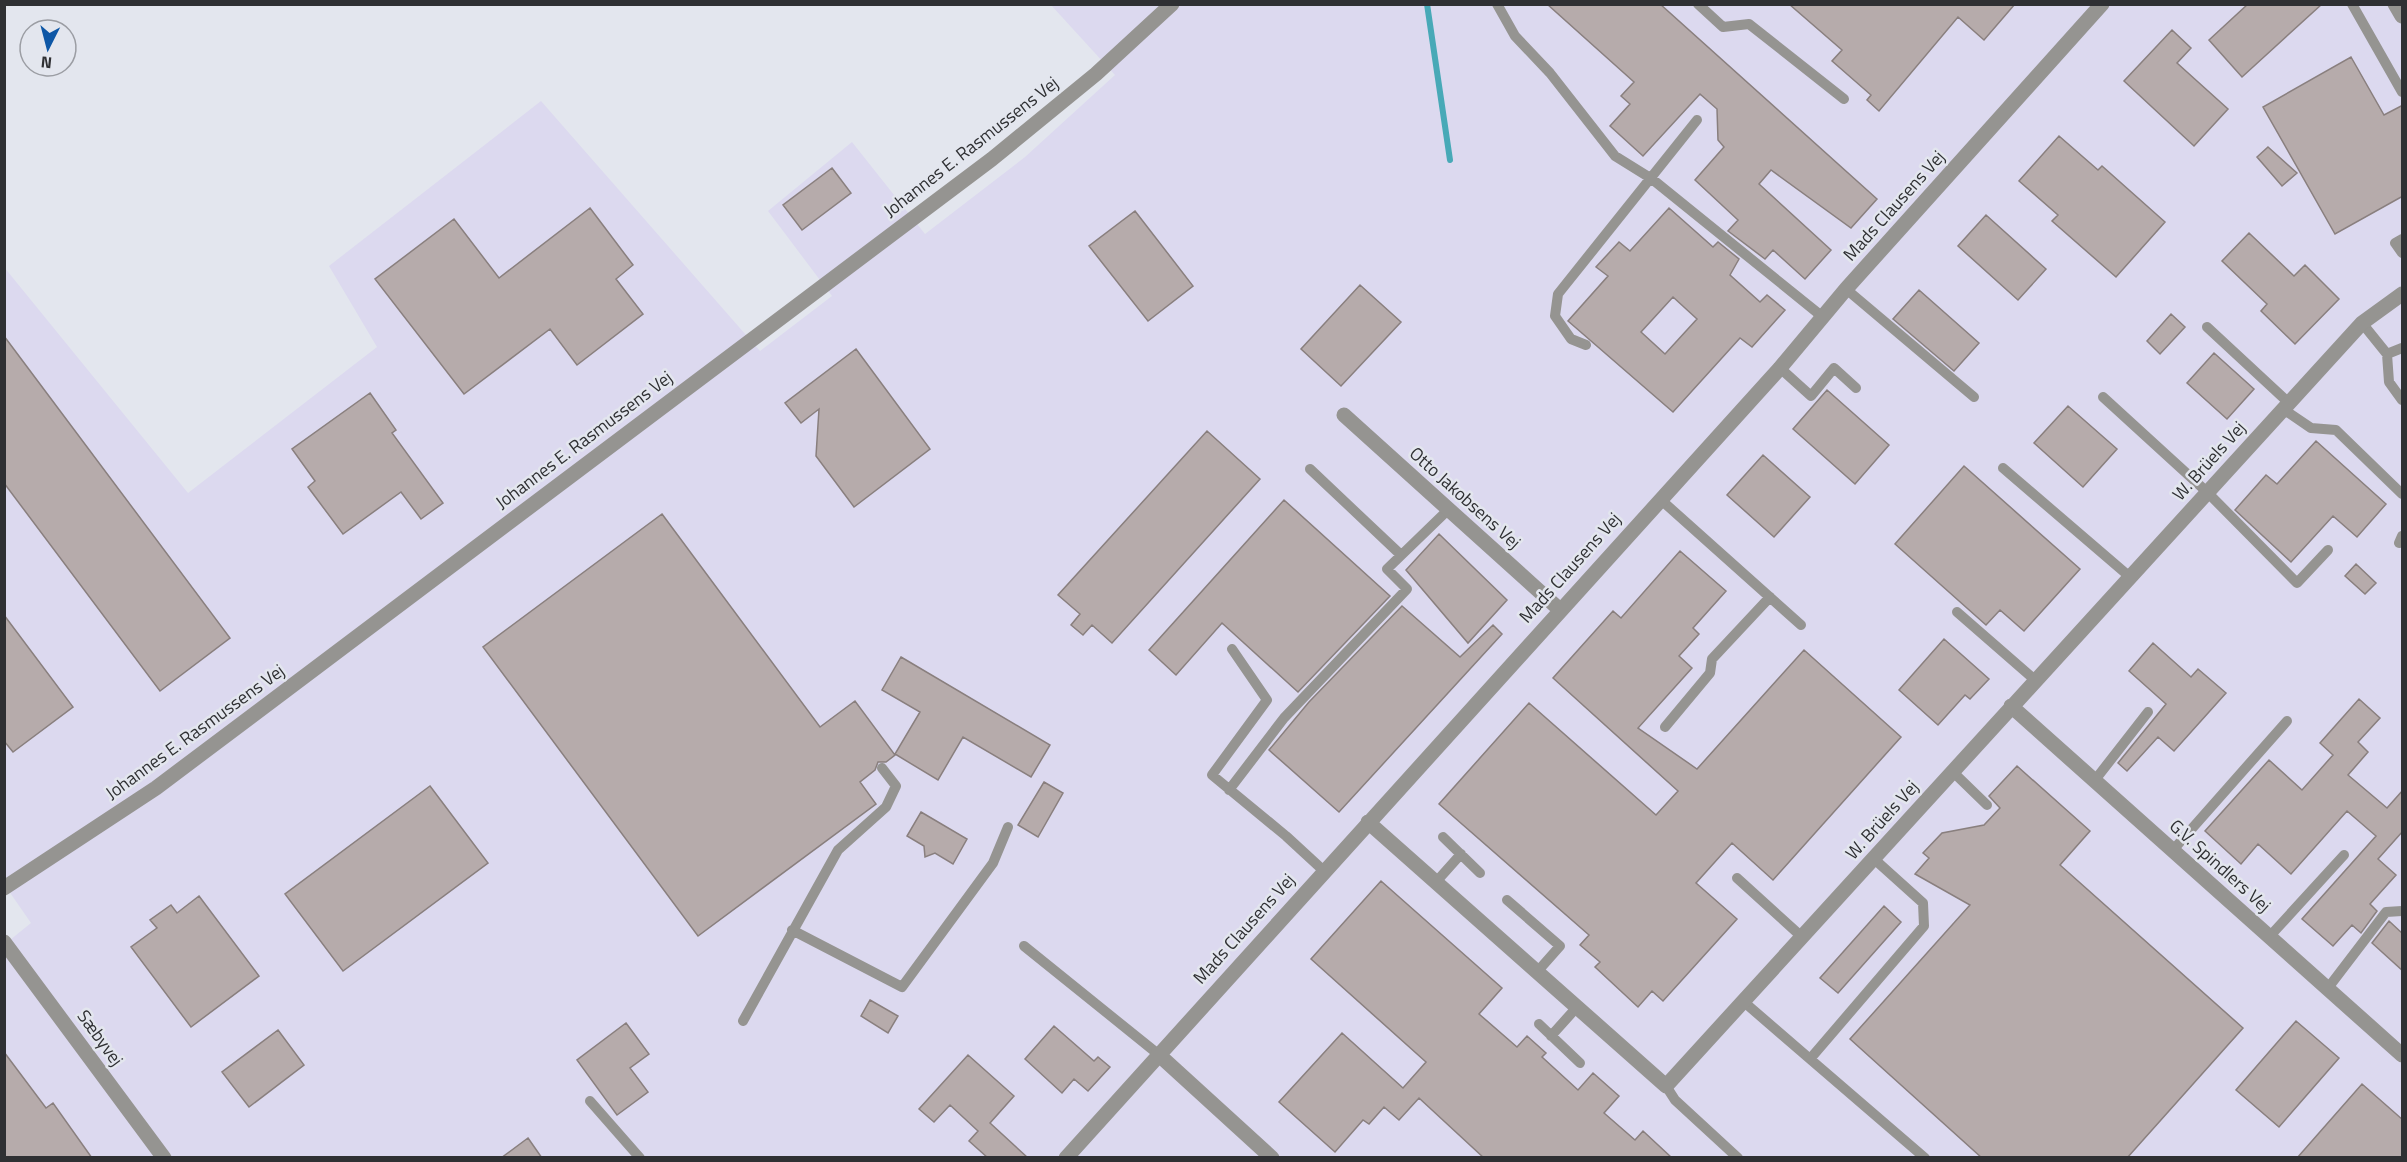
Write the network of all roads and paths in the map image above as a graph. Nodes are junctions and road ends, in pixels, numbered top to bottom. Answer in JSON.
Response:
{"nodes":[{"id":1,"x":1172,"y":4,"type":"edge"},
{"id":2,"x":1497,"y":4,"type":"edge"},
{"id":3,"x":1698,"y":4,"type":"edge"},
{"id":4,"x":2102,"y":4,"type":"edge"},
{"id":5,"x":2352,"y":4,"type":"edge"},
{"id":6,"x":2395,"y":4,"type":"edge"},
{"id":7,"x":2403,"y":16,"type":"edge"},
{"id":8,"x":2399,"y":80,"type":"edge"},
{"id":9,"x":2403,"y":92,"type":"edge"},
{"id":10,"x":1844,"y":99,"type":"dead end"},
{"id":11,"x":1697,"y":120,"type":"dead end"},
{"id":12,"x":1652,"y":179,"type":"junction"},
{"id":13,"x":2403,"y":239,"type":"edge"},
{"id":14,"x":2403,"y":253,"type":"edge"},
{"id":15,"x":1846,"y":289,"type":"junction"},
{"id":16,"x":2403,"y":294,"type":"edge"},
{"id":17,"x":1824,"y":318,"type":"junction"},
{"id":18,"x":2362,"y":323,"type":"junction"},
{"id":19,"x":2207,"y":327,"type":"dead end"},
{"id":20,"x":1586,"y":345,"type":"dead end"},
{"id":21,"x":2403,"y":348,"type":"edge"},
{"id":22,"x":2387,"y":354,"type":"junction"},
{"id":23,"x":1780,"y":368,"type":"junction"},
{"id":24,"x":1856,"y":388,"type":"dead end"},
{"id":25,"x":1974,"y":397,"type":"dead end"},
{"id":26,"x":2103,"y":397,"type":"dead end"},
{"id":27,"x":2403,"y":400,"type":"edge"},
{"id":28,"x":2286,"y":406,"type":"junction"},
{"id":29,"x":1344,"y":415,"type":"dead end"},
{"id":30,"x":2003,"y":468,"type":"dead end"},
{"id":31,"x":1310,"y":470,"type":"dead end"},
{"id":32,"x":2207,"y":492,"type":"junction"},
{"id":33,"x":2403,"y":494,"type":"edge"},
{"id":34,"x":1660,"y":499,"type":"junction"},
{"id":35,"x":1449,"y":509,"type":"junction"},
{"id":36,"x":2328,"y":549,"type":"dead end"},
{"id":37,"x":1401,"y":555,"type":"junction"},
{"id":38,"x":2130,"y":577,"type":"junction"},
{"id":39,"x":1770,"y":597,"type":"junction"},
{"id":40,"x":1559,"y":609,"type":"junction"},
{"id":41,"x":1957,"y":612,"type":"dead end"},
{"id":42,"x":1801,"y":626,"type":"dead end"},
{"id":43,"x":1232,"y":649,"type":"dead end"},
{"id":44,"x":2035,"y":680,"type":"junction"},
{"id":45,"x":2011,"y":706,"type":"junction"},
{"id":46,"x":2148,"y":711,"type":"dead end"},
{"id":47,"x":2287,"y":721,"type":"dead end"},
{"id":48,"x":1665,"y":727,"type":"dead end"},
{"id":49,"x":882,"y":768,"type":"dead end"},
{"id":50,"x":1952,"y":771,"type":"junction"},
{"id":51,"x":2095,"y":780,"type":"junction"},
{"id":52,"x":1229,"y":790,"type":"junction"},
{"id":53,"x":1987,"y":805,"type":"dead end"},
{"id":54,"x":1368,"y":822,"type":"junction"},
{"id":55,"x":1008,"y":827,"type":"dead end"},
{"id":56,"x":1443,"y":837,"type":"dead end"},
{"id":57,"x":2173,"y":850,"type":"junction"},
{"id":58,"x":1461,"y":854,"type":"junction"},
{"id":59,"x":2344,"y":855,"type":"dead end"},
{"id":60,"x":1873,"y":858,"type":"junction"},
{"id":61,"x":1324,"y":871,"type":"junction"},
{"id":62,"x":1480,"y":873,"type":"dead end"},
{"id":63,"x":1737,"y":878,"type":"dead end"},
{"id":64,"x":1436,"y":882,"type":"junction"},
{"id":65,"x":4,"y":888,"type":"edge"},
{"id":66,"x":1507,"y":900,"type":"dead end"},
{"id":67,"x":2403,"y":910,"type":"edge"},
{"id":68,"x":792,"y":930,"type":"junction"},
{"id":69,"x":2270,"y":936,"type":"junction"},
{"id":70,"x":1802,"y":937,"type":"junction"},
{"id":71,"x":4,"y":942,"type":"edge"},
{"id":72,"x":1023,"y":946,"type":"dead end"},
{"id":73,"x":1537,"y":972,"type":"junction"},
{"id":74,"x":2328,"y":988,"type":"junction"},
{"id":75,"x":1744,"y":1002,"type":"junction"},
{"id":76,"x":1577,"y":1007,"type":"junction"},
{"id":77,"x":742,"y":1021,"type":"dead end"},
{"id":78,"x":1539,"y":1024,"type":"dead end"},
{"id":79,"x":1551,"y":1036,"type":"junction"},
{"id":80,"x":1158,"y":1054,"type":"junction"},
{"id":81,"x":2403,"y":1055,"type":"edge"},
{"id":82,"x":1810,"y":1059,"type":"junction"},
{"id":83,"x":1580,"y":1063,"type":"dead end"},
{"id":84,"x":1666,"y":1086,"type":"junction"},
{"id":85,"x":590,"y":1101,"type":"dead end"},
{"id":86,"x":164,"y":1158,"type":"edge"},
{"id":87,"x":640,"y":1158,"type":"edge"},
{"id":88,"x":1066,"y":1158,"type":"edge"},
{"id":89,"x":1272,"y":1158,"type":"edge"},
{"id":90,"x":1738,"y":1158,"type":"edge"},
{"id":91,"x":1925,"y":1158,"type":"edge"}],
"edges":[{"from":1,"to":65,"type":"street","name":"Johannes E. Rasmussens Vej"},
{"from":2,"to":12,"type":"lane"},
{"from":3,"to":10,"type":"lane"},
{"from":4,"to":15,"type":"street","name":"Mads Clausens Vej"},
{"from":5,"to":8,"type":"lane"},
{"from":6,"to":7,"type":"street"},
{"from":8,"to":9,"type":"lane"},
{"from":11,"to":12,"type":"lane"},
{"from":12,"to":17,"type":"lane"},
{"from":12,"to":20,"type":"lane"},
{"from":13,"to":14,"type":"lane"},
{"from":15,"to":17,"type":"street","name":"Mads Clausens Vej"},
{"from":15,"to":25,"type":"lane"},
{"from":16,"to":18,"type":"street","name":"W. Brüels Vej"},
{"from":17,"to":23,"type":"street","name":"Mads Clausens Vej"},
{"from":18,"to":22,"type":"lane"},
{"from":18,"to":28,"type":"street","name":"W. Brüels Vej"},
{"from":19,"to":28,"type":"lane"},
{"from":21,"to":22,"type":"lane"},
{"from":22,"to":27,"type":"lane"},
{"from":23,"to":24,"type":"lane"},
{"from":23,"to":34,"type":"street","name":"Mads Clausens Vej"},
{"from":26,"to":32,"type":"lane"},
{"from":28,"to":32,"type":"street","name":"W. Brüels Vej"},
{"from":28,"to":33,"type":"lane"},
{"from":29,"to":35,"type":"street","name":"Otto Jakobsens Vej"},
{"from":30,"to":38,"type":"lane"},
{"from":31,"to":37,"type":"lane"},
{"from":32,"to":36,"type":"lane"},
{"from":32,"to":38,"type":"street","name":"W. Brüels Vej"},
{"from":34,"to":39,"type":"lane"},
{"from":34,"to":40,"type":"street","name":"Mads Clausens Vej"},
{"from":35,"to":37,"type":"lane"},
{"from":35,"to":40,"type":"street","name":"Otto Jakobsens Vej"},
{"from":37,"to":52,"type":"lane"},
{"from":38,"to":44,"type":"street","name":"W. Brüels Vej"},
{"from":39,"to":42,"type":"lane"},
{"from":39,"to":48,"type":"lane"},
{"from":40,"to":54,"type":"street","name":"Mads Clausens Vej"},
{"from":41,"to":44,"type":"lane"},
{"from":43,"to":52,"type":"lane"},
{"from":44,"to":45,"type":"street","name":"W. Brüels Vej"},
{"from":45,"to":50,"type":"street","name":"W. Brüels Vej"},
{"from":45,"to":51,"type":"street","name":"G.V. Spindlers Vej"},
{"from":46,"to":51,"type":"lane"},
{"from":47,"to":57,"type":"lane"},
{"from":49,"to":68,"type":"lane"},
{"from":50,"to":53,"type":"lane"},
{"from":50,"to":60,"type":"street","name":"W. Brüels Vej"},
{"from":51,"to":57,"type":"street","name":"G.V. Spindlers Vej"},
{"from":52,"to":61,"type":"lane"},
{"from":54,"to":61,"type":"street","name":"Mads Clausens Vej"},
{"from":54,"to":64,"type":"street"},
{"from":55,"to":68,"type":"lane"},
{"from":56,"to":58,"type":"lane"},
{"from":57,"to":69,"type":"street","name":"G.V. Spindlers Vej"},
{"from":58,"to":62,"type":"lane"},
{"from":58,"to":64,"type":"lane"},
{"from":59,"to":69,"type":"lane"},
{"from":60,"to":70,"type":"street","name":"W. Brüels Vej"},
{"from":60,"to":82,"type":"lane"},
{"from":61,"to":80,"type":"street","name":"Mads Clausens Vej"},
{"from":63,"to":70,"type":"lane"},
{"from":64,"to":73,"type":"street"},
{"from":66,"to":73,"type":"lane"},
{"from":67,"to":74,"type":"lane"},
{"from":68,"to":77,"type":"lane"},
{"from":69,"to":74,"type":"street","name":"G.V. Spindlers Vej"},
{"from":70,"to":75,"type":"street","name":"W. Brüels Vej"},
{"from":71,"to":86,"type":"street","name":"Sæbyvej"},
{"from":72,"to":80,"type":"lane"},
{"from":73,"to":76,"type":"street"},
{"from":74,"to":81,"type":"street","name":"G.V. Spindlers Vej"},
{"from":75,"to":82,"type":"lane"},
{"from":75,"to":84,"type":"street","name":"W. Brüels Vej"},
{"from":76,"to":79,"type":"lane"},
{"from":76,"to":84,"type":"street"},
{"from":78,"to":79,"type":"lane"},
{"from":79,"to":83,"type":"lane"},
{"from":80,"to":88,"type":"street","name":"Mads Clausens Vej"},
{"from":80,"to":89,"type":"street"},
{"from":82,"to":91,"type":"lane"},
{"from":84,"to":90,"type":"lane"},
{"from":85,"to":87,"type":"lane"}]}
